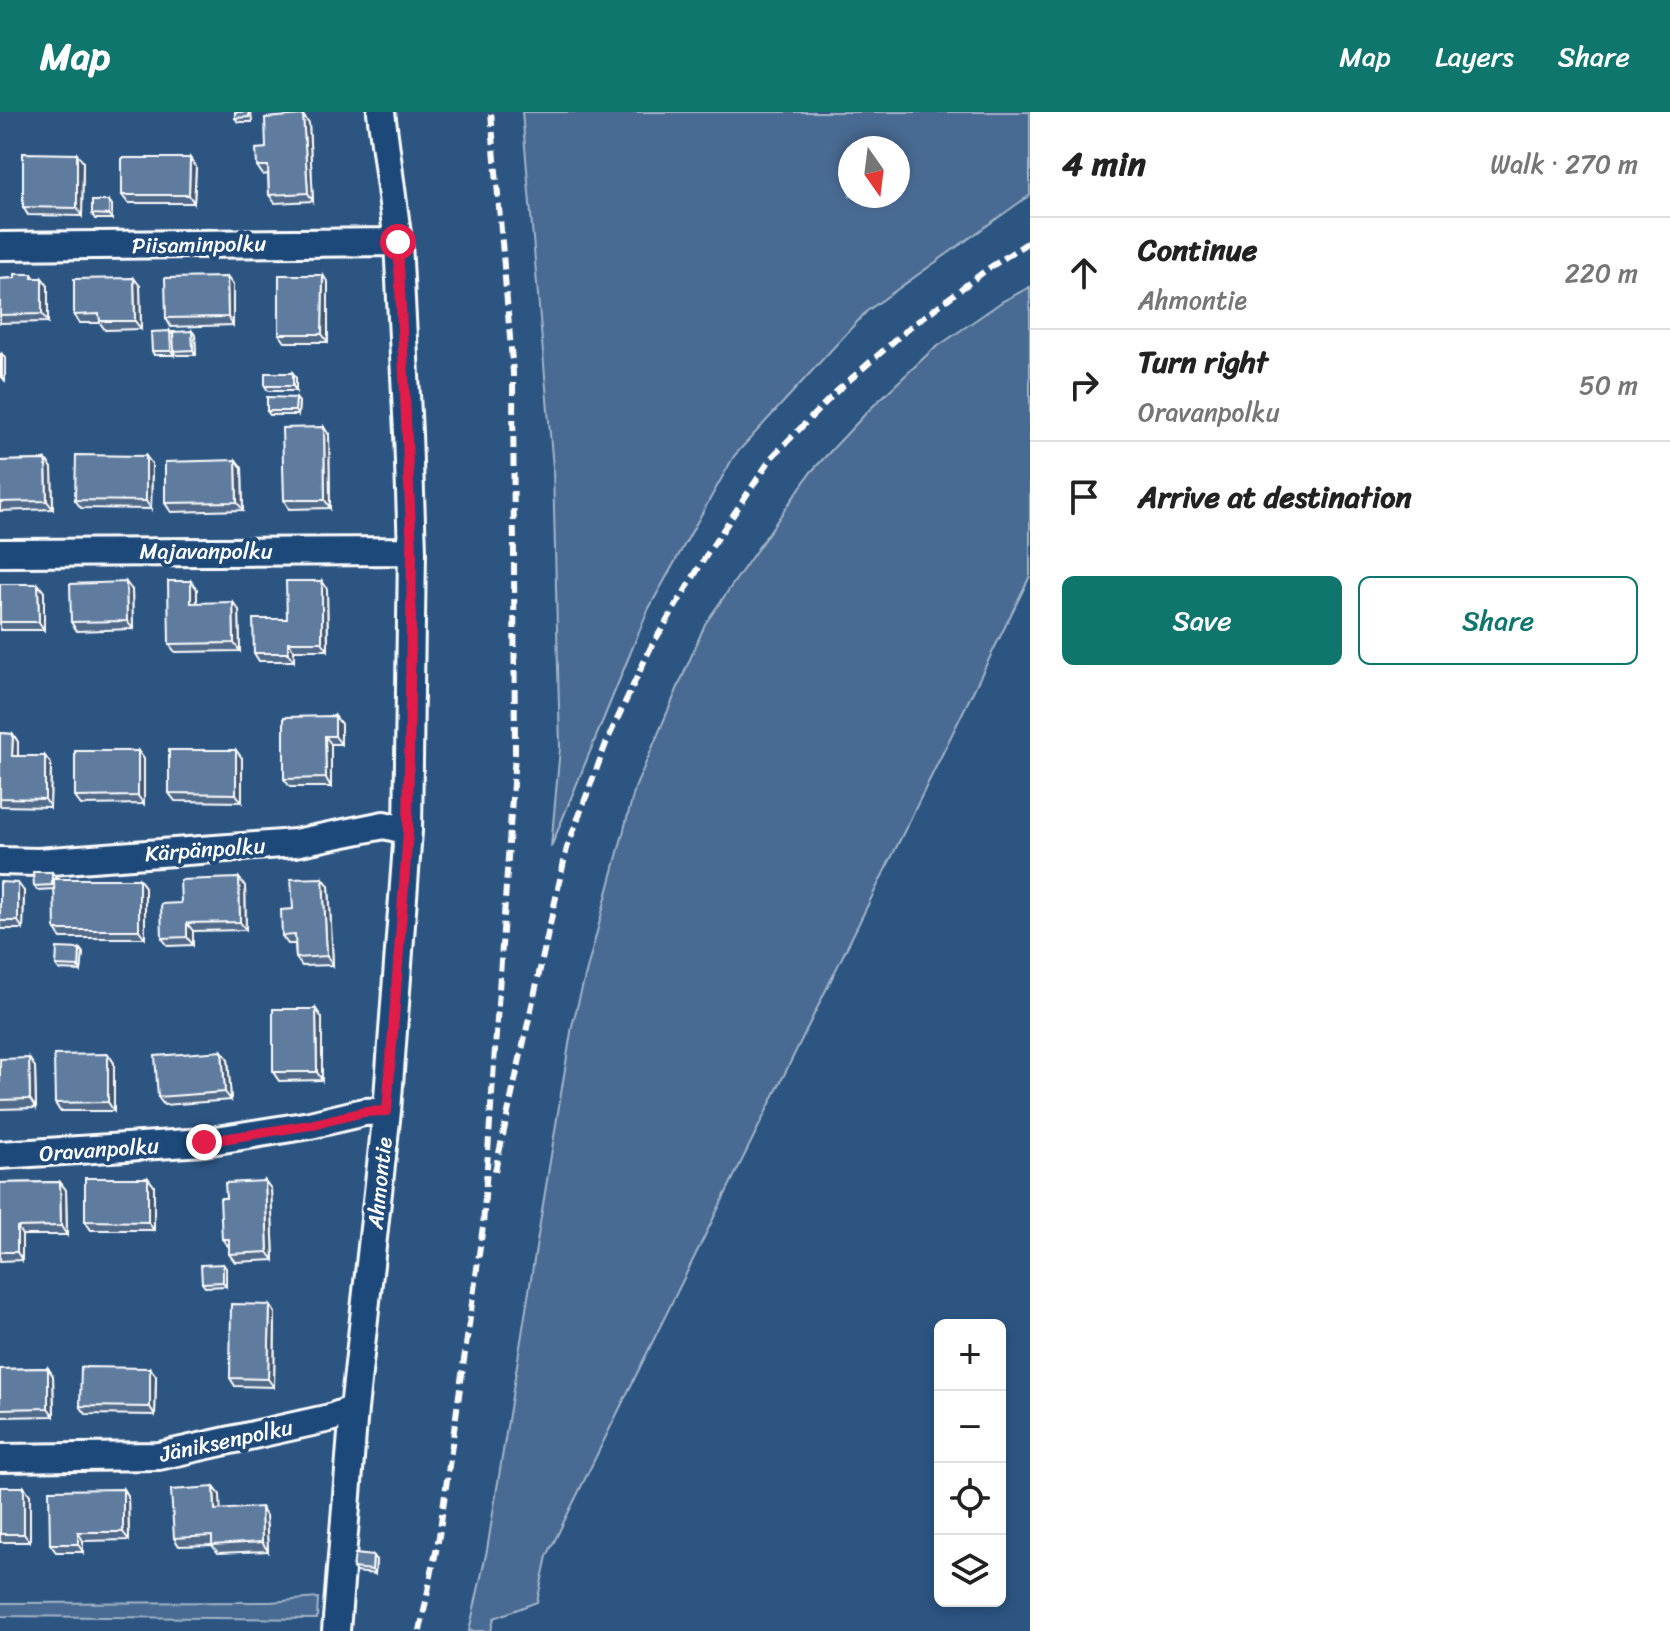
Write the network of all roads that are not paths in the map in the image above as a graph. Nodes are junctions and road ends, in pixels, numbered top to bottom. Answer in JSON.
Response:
{"nodes":[{"id":1,"x":381,"y":112,"type":"edge"},
{"id":2,"x":398,"y":242,"type":"junction"},
{"id":3,"x":0,"y":246,"type":"edge"},
{"id":4,"x":412,"y":551,"type":"junction"},
{"id":5,"x":0,"y":553,"type":"edge"},
{"id":6,"x":408,"y":831,"type":"junction"},
{"id":7,"x":0,"y":861,"type":"edge"},
{"id":8,"x":387,"y":1111,"type":"junction"},
{"id":9,"x":0,"y":1155,"type":"edge"},
{"id":10,"x":354,"y":1409,"type":"junction"},
{"id":11,"x":0,"y":1458,"type":"edge"},
{"id":12,"x":336,"y":1631,"type":"edge"}],
"edges":[{"from":1,"to":2,"type":"street","name":"Ahmontie"},
{"from":2,"to":3,"type":"street","name":"Piisaminpolku"},
{"from":2,"to":4,"type":"street","name":"Ahmontie"},
{"from":4,"to":5,"type":"street","name":"Majavanpolku"},
{"from":4,"to":6,"type":"street","name":"Ahmontie"},
{"from":6,"to":7,"type":"street","name":"Kärpänpolku"},
{"from":6,"to":8,"type":"street","name":"Ahmontie"},
{"from":8,"to":9,"type":"street","name":"Oravanpolku"},
{"from":8,"to":10,"type":"street","name":"Ahmontie"},
{"from":10,"to":11,"type":"street","name":"Jäniksenpolku"},
{"from":10,"to":12,"type":"street","name":"Ahmontie"}]}
